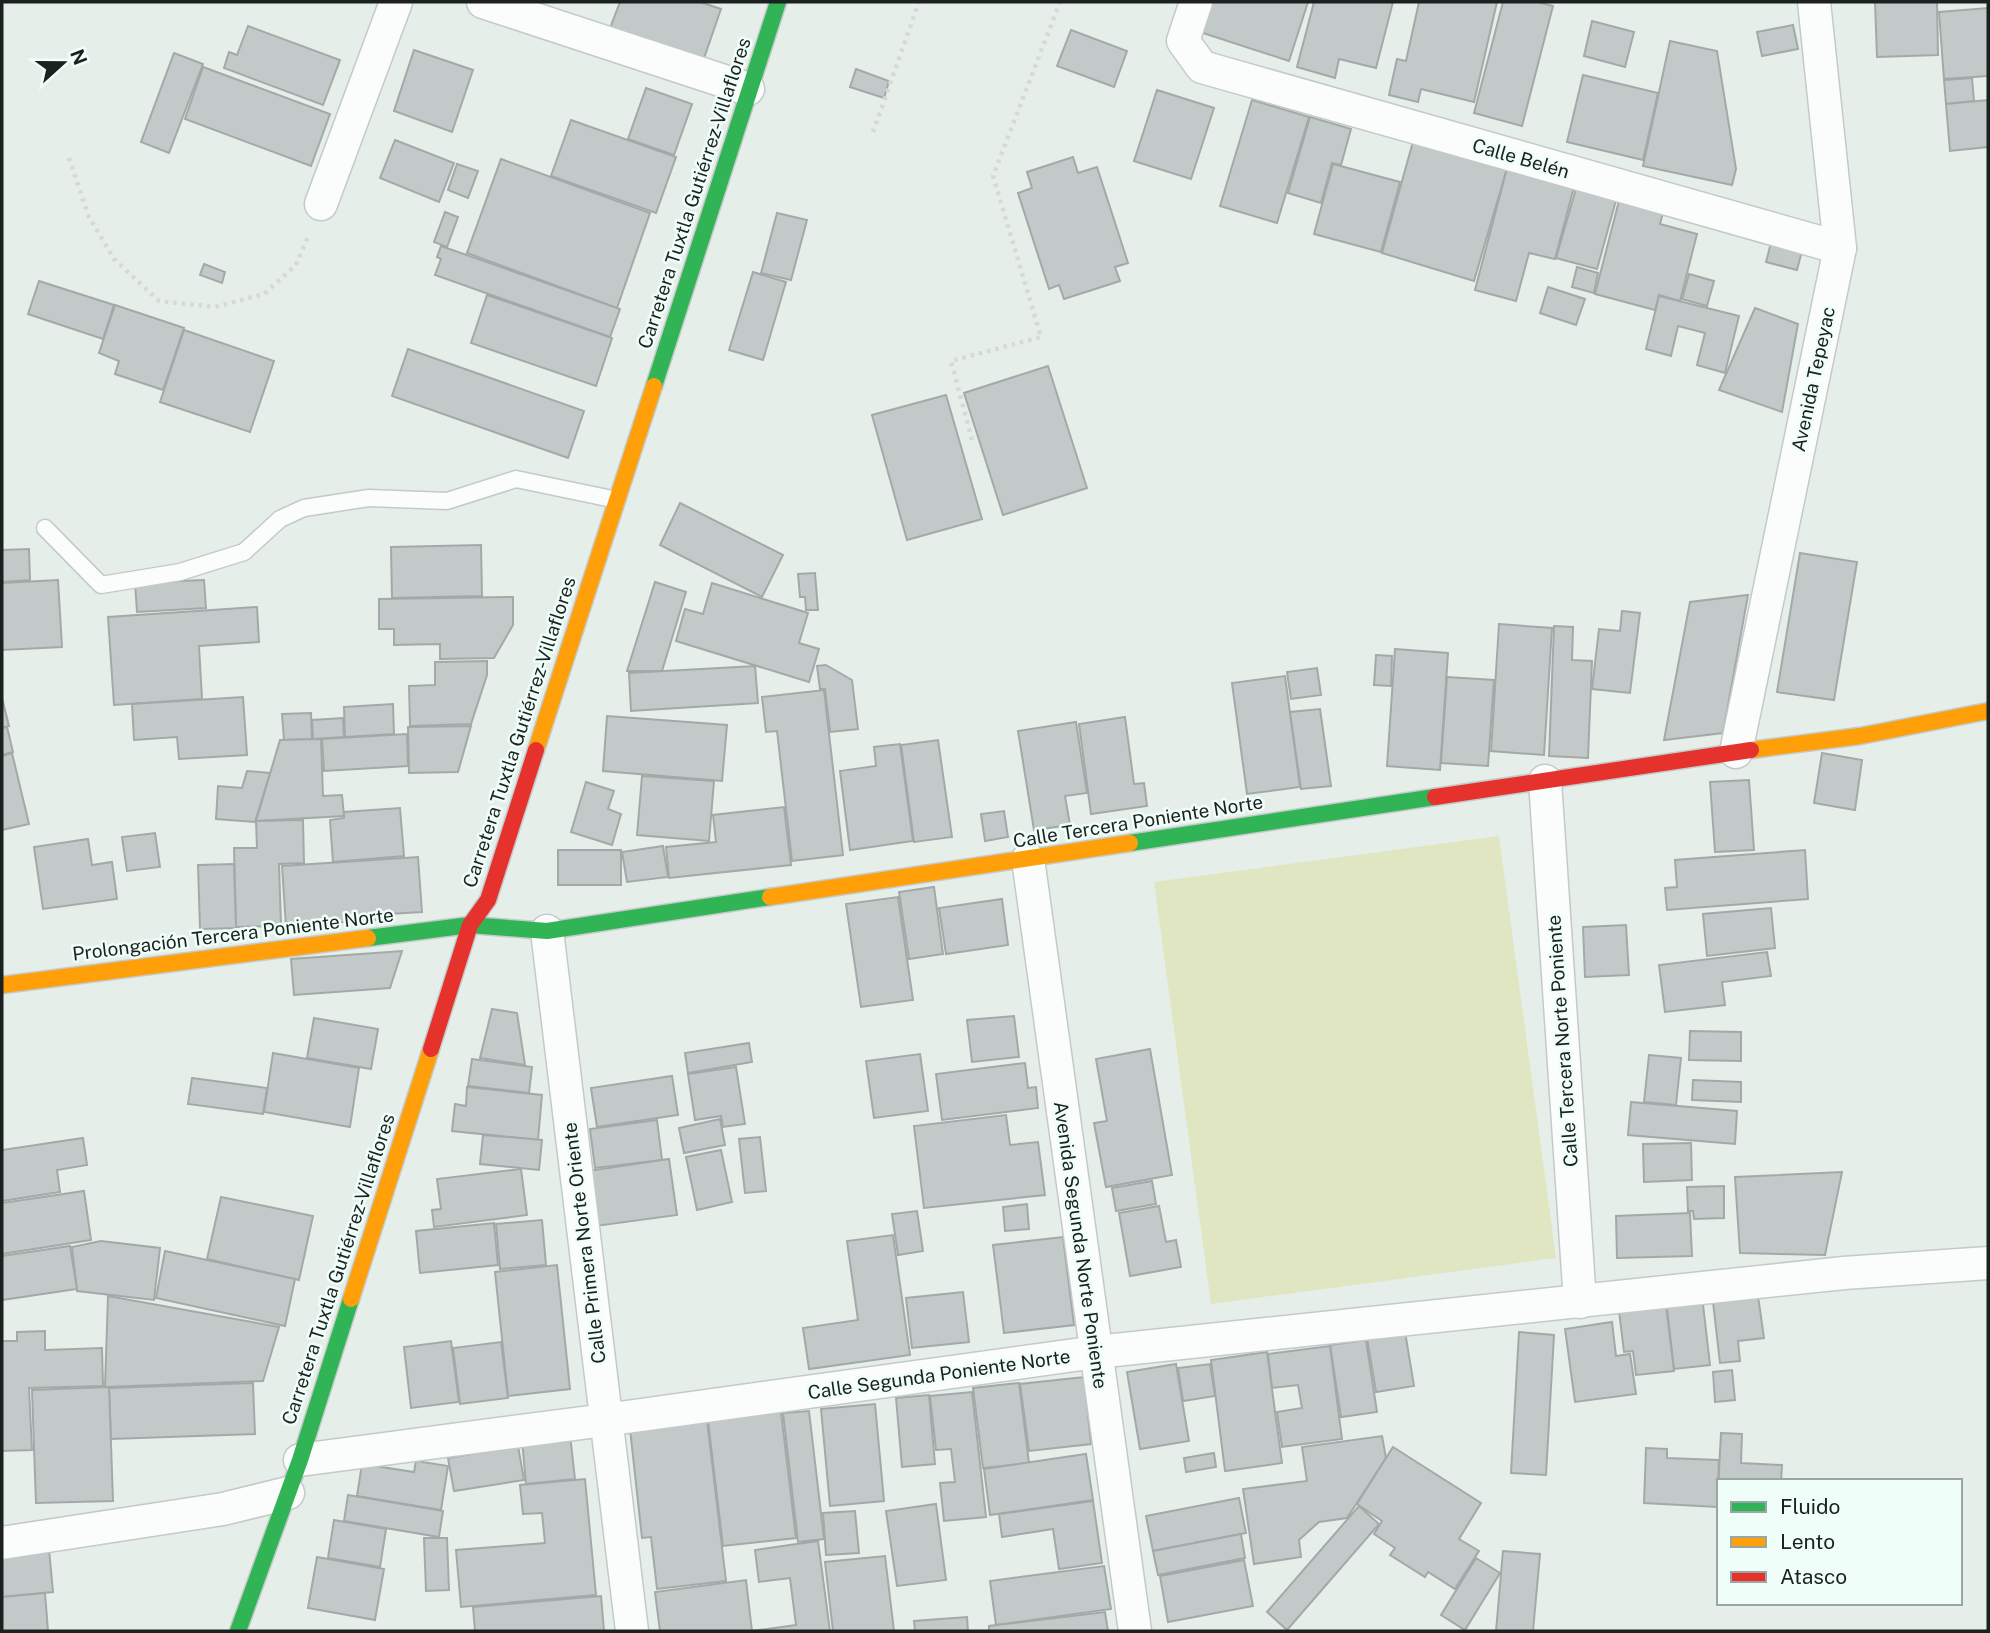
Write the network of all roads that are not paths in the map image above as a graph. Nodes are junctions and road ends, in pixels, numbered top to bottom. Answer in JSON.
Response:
{"nodes":[{"id":1,"x":396,"y":2,"type":"edge"},
{"id":2,"x":483,"y":2,"type":"edge"},
{"id":3,"x":778,"y":2,"type":"edge"},
{"id":4,"x":1196,"y":2,"type":"edge"},
{"id":5,"x":1814,"y":2,"type":"edge"},
{"id":6,"x":748,"y":89,"type":"junction"},
{"id":7,"x":321,"y":204,"type":"road end"},
{"id":8,"x":1840,"y":248,"type":"junction"},
{"id":9,"x":618,"y":500,"type":"junction"},
{"id":10,"x":45,"y":528,"type":"dead end"},
{"id":11,"x":1988,"y":711,"type":"edge"},
{"id":12,"x":1736,"y":752,"type":"junction"},
{"id":13,"x":1545,"y":781,"type":"junction"},
{"id":14,"x":1028,"y":859,"type":"junction"},
{"id":15,"x":470,"y":925,"type":"junction"},
{"id":16,"x":547,"y":931,"type":"junction"},
{"id":17,"x":2,"y":985,"type":"edge"},
{"id":18,"x":1988,"y":1263,"type":"edge"},
{"id":19,"x":1580,"y":1301,"type":"junction"},
{"id":20,"x":1096,"y":1352,"type":"junction"},
{"id":21,"x":605,"y":1420,"type":"junction"},
{"id":22,"x":300,"y":1460,"type":"junction"},
{"id":23,"x":288,"y":1493,"type":"junction"},
{"id":24,"x":2,"y":1543,"type":"edge"},
{"id":25,"x":238,"y":1631,"type":"edge"},
{"id":26,"x":632,"y":1631,"type":"edge"},
{"id":27,"x":1135,"y":1631,"type":"edge"}],
"edges":[{"from":1,"to":7,"type":"street"},
{"from":2,"to":6,"type":"street"},
{"from":3,"to":6,"type":"street","name":"Carretera Tuxtla Gutiérrez-Villaflores"},
{"from":4,"to":8,"type":"street","name":"Calle Belén"},
{"from":5,"to":8,"type":"street","name":"Avenida Tepeyac"},
{"from":6,"to":9,"type":"street","name":"Carretera Tuxtla Gutiérrez-Villaflores"},
{"from":8,"to":12,"type":"street","name":"Avenida Tepeyac"},
{"from":9,"to":10,"type":"lane"},
{"from":9,"to":15,"type":"street","name":"Carretera Tuxtla Gutiérrez-Villaflores"},
{"from":11,"to":12,"type":"street","name":"Calle Tercera Poniente Norte"},
{"from":12,"to":13,"type":"street","name":"Calle Tercera Poniente Norte"},
{"from":13,"to":14,"type":"street","name":"Calle Tercera Poniente Norte"},
{"from":13,"to":19,"type":"street","name":"Calle Tercera Norte Poniente"},
{"from":14,"to":16,"type":"street","name":"Calle Tercera Poniente Norte"},
{"from":14,"to":20,"type":"street","name":"Avenida Segunda Norte Poniente"},
{"from":15,"to":16,"type":"street"},
{"from":15,"to":17,"type":"street","name":"Prolongación Tercera Poniente Norte"},
{"from":15,"to":22,"type":"street","name":"Carretera Tuxtla Gutiérrez-Villaflores"},
{"from":16,"to":21,"type":"street","name":"Calle Primera Norte Oriente"},
{"from":18,"to":19,"type":"street","name":"Calle Segunda Poniente Norte"},
{"from":19,"to":20,"type":"street","name":"Calle Segunda Poniente Norte"},
{"from":20,"to":21,"type":"street","name":"Calle Segunda Poniente Norte"},
{"from":20,"to":27,"type":"street","name":"Avenida Segunda Norte Poniente"},
{"from":21,"to":22,"type":"street","name":"Calle Segunda Poniente Norte"},
{"from":21,"to":26,"type":"street","name":"Calle Primera Norte Oriente"},
{"from":22,"to":23,"type":"street","name":"Carretera Tuxtla Gutiérrez-Villaflores"},
{"from":23,"to":24,"type":"street"},
{"from":23,"to":25,"type":"street","name":"Carretera Tuxtla Gutiérrez-Villaflores"}]}
